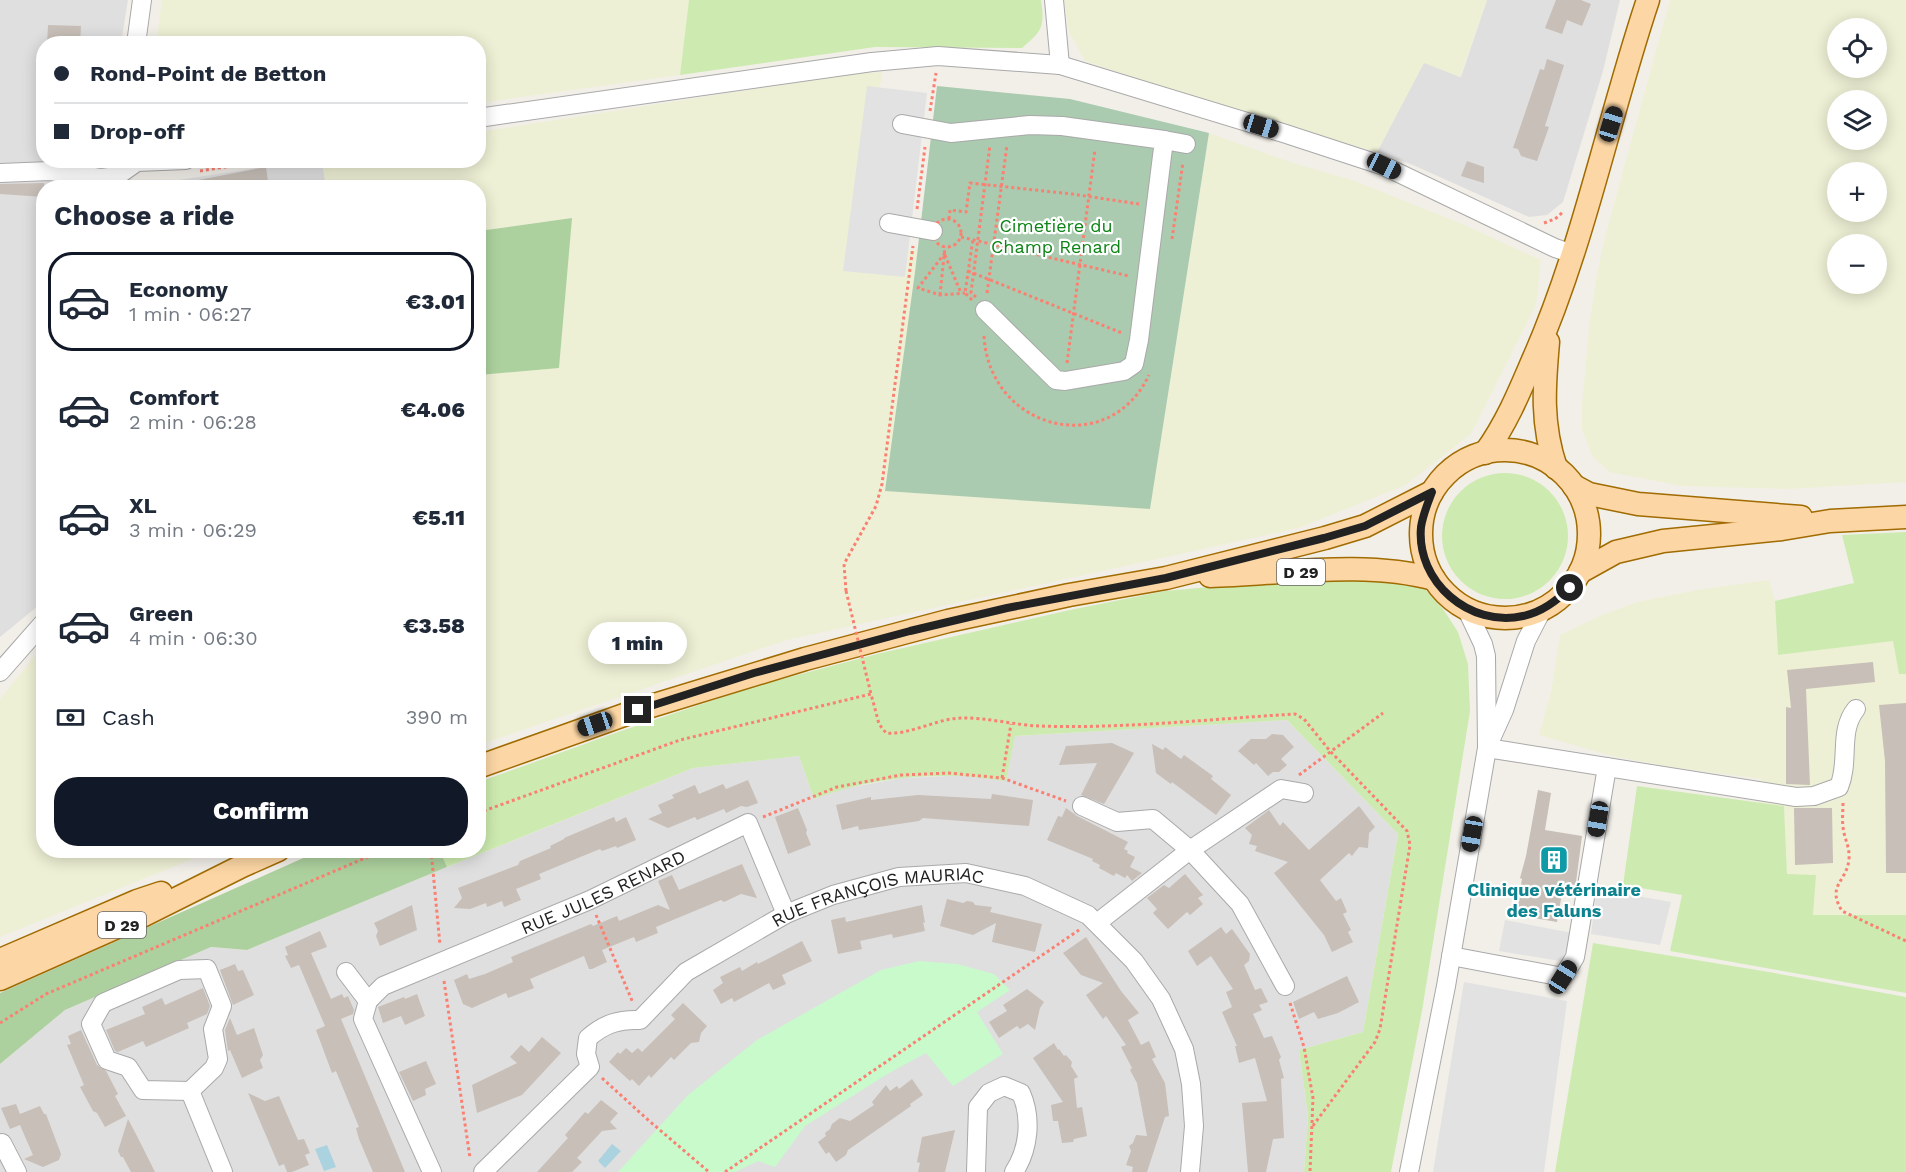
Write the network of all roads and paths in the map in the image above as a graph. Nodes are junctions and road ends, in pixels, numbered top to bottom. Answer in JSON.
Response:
{"nodes":[{"id":1,"x":142,"y":0,"type":"edge"},
{"id":2,"x":1054,"y":0,"type":"edge"},
{"id":3,"x":1648,"y":0,"type":"edge"},
{"id":4,"x":137,"y":36,"type":"edge"},
{"id":5,"x":938,"y":57,"type":"junction"},
{"id":6,"x":1060,"y":65,"type":"junction"},
{"id":7,"x":486,"y":117,"type":"edge"},
{"id":8,"x":902,"y":124,"type":"dead end"},
{"id":9,"x":999,"y":127,"type":"junction"},
{"id":10,"x":927,"y":129,"type":"junction"},
{"id":11,"x":1097,"y":130,"type":"junction"},
{"id":12,"x":1164,"y":140,"type":"junction"},
{"id":13,"x":1186,"y":144,"type":"joint"},
{"id":14,"x":0,"y":172,"type":"edge"},
{"id":15,"x":128,"y":172,"type":"edge"},
{"id":16,"x":984,"y":184,"type":"junction"},
{"id":17,"x":1001,"y":186,"type":"junction"},
{"id":18,"x":1088,"y":196,"type":"junction"},
{"id":19,"x":1156,"y":207,"type":"junction"},
{"id":20,"x":1568,"y":207,"type":"dead end"},
{"id":21,"x":1176,"y":211,"type":"junction"},
{"id":22,"x":949,"y":219,"type":"dead end"},
{"id":23,"x":889,"y":223,"type":"dead end"},
{"id":24,"x":1539,"y":225,"type":"dead end"},
{"id":25,"x":924,"y":229,"type":"junction"},
{"id":26,"x":961,"y":237,"type":"dead end"},
{"id":27,"x":973,"y":239,"type":"junction"},
{"id":28,"x":978,"y":241,"type":"junction"},
{"id":29,"x":1171,"y":242,"type":"dead end"},
{"id":30,"x":994,"y":245,"type":"junction"},
{"id":31,"x":945,"y":247,"type":"dead end"},
{"id":32,"x":945,"y":254,"type":"junction"},
{"id":33,"x":1573,"y":254,"type":"junction"},
{"id":34,"x":1080,"y":265,"type":"junction"},
{"id":35,"x":968,"y":271,"type":"junction"},
{"id":36,"x":973,"y":273,"type":"junction"},
{"id":37,"x":1146,"y":279,"type":"junction"},
{"id":38,"x":989,"y":280,"type":"junction"},
{"id":39,"x":963,"y":293,"type":"junction"},
{"id":40,"x":940,"y":295,"type":"junction"},
{"id":41,"x":985,"y":308,"type":"junction"},
{"id":42,"x":1074,"y":314,"type":"junction"},
{"id":43,"x":1551,"y":321,"type":"junction"},
{"id":44,"x":1139,"y":340,"type":"junction"},
{"id":45,"x":1151,"y":371,"type":"dead end"},
{"id":46,"x":1065,"y":381,"type":"junction"},
{"id":47,"x":1485,"y":453,"type":"junction"},
{"id":48,"x":1556,"y":468,"type":"junction"},
{"id":49,"x":1574,"y":486,"type":"junction"},
{"id":50,"x":1432,"y":492,"type":"junction"},
{"id":51,"x":1906,"y":517,"type":"edge"},
{"id":52,"x":1830,"y":520,"type":"junction"},
{"id":53,"x":1580,"y":572,"type":"junction"},
{"id":54,"x":1166,"y":578,"type":"junction"},
{"id":55,"x":1434,"y":579,"type":"junction"},
{"id":56,"x":1466,"y":608,"type":"junction"},
{"id":57,"x":1542,"y":610,"type":"junction"},
{"id":58,"x":36,"y":631,"type":"edge"},
{"id":59,"x":0,"y":672,"type":"edge"},
{"id":60,"x":871,"y":694,"type":"junction"},
{"id":61,"x":1856,"y":709,"type":"dead end"},
{"id":62,"x":1383,"y":713,"type":"dead end"},
{"id":63,"x":1011,"y":724,"type":"junction"},
{"id":64,"x":1487,"y":748,"type":"junction"},
{"id":65,"x":1330,"y":751,"type":"junction"},
{"id":66,"x":486,"y":764,"type":"edge"},
{"id":67,"x":1607,"y":767,"type":"junction"},
{"id":68,"x":1002,"y":778,"type":"junction"},
{"id":69,"x":1839,"y":787,"type":"junction"},
{"id":70,"x":1281,"y":789,"type":"junction"},
{"id":71,"x":1304,"y":794,"type":"dead end"},
{"id":72,"x":1082,"y":806,"type":"joint"},
{"id":73,"x":486,"y":810,"type":"edge"},
{"id":74,"x":748,"y":823,"type":"junction"},
{"id":75,"x":1190,"y":850,"type":"junction"},
{"id":76,"x":260,"y":858,"type":"edge"},
{"id":77,"x":365,"y":858,"type":"edge"},
{"id":78,"x":432,"y":858,"type":"edge"},
{"id":79,"x":242,"y":866,"type":"junction"},
{"id":80,"x":590,"y":900,"type":"junction"},
{"id":81,"x":786,"y":914,"type":"junction"},
{"id":82,"x":1097,"y":923,"type":"junction"},
{"id":83,"x":1906,"y":941,"type":"edge"},
{"id":84,"x":35,"y":945,"type":"junction"},
{"id":85,"x":1451,"y":956,"type":"junction"},
{"id":86,"x":0,"y":960,"type":"edge"},
{"id":87,"x":442,"y":963,"type":"junction"},
{"id":88,"x":0,"y":965,"type":"edge"},
{"id":89,"x":346,"y":972,"type":"dead end"},
{"id":90,"x":0,"y":979,"type":"edge"},
{"id":91,"x":1285,"y":986,"type":"joint"},
{"id":92,"x":368,"y":1001,"type":"junction"},
{"id":93,"x":640,"y":1020,"type":"junction"},
{"id":94,"x":0,"y":1023,"type":"edge"},
{"id":95,"x":590,"y":1067,"type":"junction"},
{"id":96,"x":190,"y":1091,"type":"junction"},
{"id":97,"x":1312,"y":1127,"type":"junction"},
{"id":98,"x":2,"y":1143,"type":"dead end"},
{"id":99,"x":477,"y":1166,"type":"edge"},
{"id":100,"x":16,"y":1172,"type":"edge"},
{"id":101,"x":223,"y":1172,"type":"edge"},
{"id":102,"x":432,"y":1172,"type":"edge"},
{"id":103,"x":709,"y":1172,"type":"edge"},
{"id":104,"x":725,"y":1172,"type":"edge"},
{"id":105,"x":976,"y":1172,"type":"edge"},
{"id":106,"x":1014,"y":1172,"type":"edge"},
{"id":107,"x":1190,"y":1172,"type":"edge"},
{"id":108,"x":1310,"y":1172,"type":"edge"},
{"id":109,"x":1409,"y":1172,"type":"edge"}],
"edges":[{"from":1,"to":4,"type":"street"},
{"from":2,"to":6,"type":"street"},
{"from":3,"to":33,"type":"main road"},
{"from":5,"to":6,"type":"street"},
{"from":5,"to":7,"type":"street"},
{"from":5,"to":10,"type":"path"},
{"from":6,"to":33,"type":"street"},
{"from":8,"to":10,"type":"street"},
{"from":9,"to":10,"type":"street"},
{"from":9,"to":11,"type":"street"},
{"from":9,"to":16,"type":"path"},
{"from":9,"to":17,"type":"path"},
{"from":10,"to":25,"type":"path"},
{"from":11,"to":12,"type":"street"},
{"from":11,"to":18,"type":"path"},
{"from":12,"to":13,"type":"street"},
{"from":12,"to":19,"type":"street"},
{"from":13,"to":21,"type":"path"},
{"from":14,"to":15,"type":"street"},
{"from":16,"to":17,"type":"path"},
{"from":16,"to":22,"type":"path"},
{"from":16,"to":28,"type":"path"},
{"from":17,"to":18,"type":"path"},
{"from":17,"to":30,"type":"path"},
{"from":18,"to":19,"type":"path"},
{"from":18,"to":34,"type":"path"},
{"from":19,"to":21,"type":"path"},
{"from":19,"to":37,"type":"street"},
{"from":20,"to":24,"type":"path"},
{"from":21,"to":29,"type":"path"},
{"from":23,"to":25,"type":"street"},
{"from":25,"to":60,"type":"path","bridge":true},
{"from":26,"to":27,"type":"path"},
{"from":27,"to":28,"type":"path"},
{"from":27,"to":35,"type":"path"},
{"from":28,"to":30,"type":"path"},
{"from":28,"to":36,"type":"path"},
{"from":30,"to":34,"type":"path"},
{"from":30,"to":38,"type":"path"},
{"from":31,"to":32,"type":"path"},
{"from":32,"to":39,"type":"path"},
{"from":32,"to":40,"type":"path"},
{"from":32,"to":40,"type":"path"},
{"from":33,"to":43,"type":"main road"},
{"from":34,"to":37,"type":"path"},
{"from":34,"to":42,"type":"path"},
{"from":35,"to":36,"type":"path"},
{"from":35,"to":39,"type":"path"},
{"from":36,"to":38,"type":"path"},
{"from":36,"to":41,"type":"path"},
{"from":37,"to":44,"type":"street"},
{"from":38,"to":41,"type":"path"},
{"from":38,"to":42,"type":"path"},
{"from":39,"to":40,"type":"path"},
{"from":39,"to":41,"type":"path"},
{"from":41,"to":45,"type":"path"},
{"from":41,"to":46,"type":"street"},
{"from":42,"to":44,"type":"path"},
{"from":42,"to":46,"type":"path"},
{"from":43,"to":47,"type":"main road"},
{"from":43,"to":48,"type":"main road"},
{"from":44,"to":46,"type":"street"},
{"from":47,"to":48,"type":"main road"},
{"from":47,"to":50,"type":"main road"},
{"from":48,"to":49,"type":"main road"},
{"from":49,"to":52,"type":"main road"},
{"from":49,"to":53,"type":"main road"},
{"from":50,"to":54,"type":"main road","number":"D 29"},
{"from":50,"to":55,"type":"main road"},
{"from":51,"to":52,"type":"main road"},
{"from":52,"to":53,"type":"main road"},
{"from":53,"to":57,"type":"main road"},
{"from":54,"to":55,"type":"main road","number":"D 29"},
{"from":54,"to":66,"type":"main road","number":"D 29"},
{"from":55,"to":56,"type":"main road"},
{"from":56,"to":57,"type":"main road"},
{"from":56,"to":64,"type":"street"},
{"from":57,"to":64,"type":"street"},
{"from":58,"to":59,"type":"street"},
{"from":60,"to":63,"type":"path"},
{"from":60,"to":73,"type":"path"},
{"from":61,"to":69,"type":"street"},
{"from":62,"to":65,"type":"path"},
{"from":63,"to":65,"type":"path"},
{"from":63,"to":68,"type":"path"},
{"from":64,"to":67,"type":"street"},
{"from":64,"to":85,"type":"street"},
{"from":65,"to":70,"type":"path"},
{"from":65,"to":97,"type":"path"},
{"from":67,"to":69,"type":"street"},
{"from":67,"to":85,"type":"street"},
{"from":68,"to":72,"type":"path"},
{"from":68,"to":74,"type":"path"},
{"from":69,"to":83,"type":"path"},
{"from":70,"to":71,"type":"street"},
{"from":70,"to":75,"type":"street"},
{"from":72,"to":75,"type":"street"},
{"from":74,"to":80,"type":"street","name":"RUE JULES RENARD"},
{"from":74,"to":81,"type":"street"},
{"from":75,"to":82,"type":"street"},
{"from":75,"to":91,"type":"street"},
{"from":76,"to":79,"type":"main road","number":"D 29"},
{"from":77,"to":94,"type":"path"},
{"from":78,"to":87,"type":"path"},
{"from":79,"to":84,"type":"main road","number":"D 29"},
{"from":79,"to":90,"type":"main road","number":"D 29"},
{"from":80,"to":87,"type":"street","name":"RUE JULES RENARD"},
{"from":80,"to":93,"type":"path"},
{"from":81,"to":82,"type":"street","name":"RUE FRANÇOIS MAURIAC"},
{"from":81,"to":93,"type":"street","name":"RUE FRANÇOIS MAURIAC"},
{"from":82,"to":104,"type":"path"},
{"from":82,"to":107,"type":"street","name":"RUE FRANÇOIS MAURIAC"},
{"from":84,"to":86,"type":"main road","number":"D 29"},
{"from":84,"to":88,"type":"street"},
{"from":85,"to":109,"type":"street"},
{"from":87,"to":92,"type":"street","name":"RUE JULES RENARD"},
{"from":87,"to":99,"type":"path"},
{"from":89,"to":92,"type":"street"},
{"from":91,"to":97,"type":"path"},
{"from":92,"to":102,"type":"street"},
{"from":93,"to":95,"type":"street"},
{"from":95,"to":99,"type":"street"},
{"from":95,"to":103,"type":"path"},
{"from":96,"to":96,"type":"street"},
{"from":96,"to":101,"type":"street"},
{"from":97,"to":108,"type":"path"},
{"from":98,"to":100,"type":"street"},
{"from":105,"to":106,"type":"street"}]}
